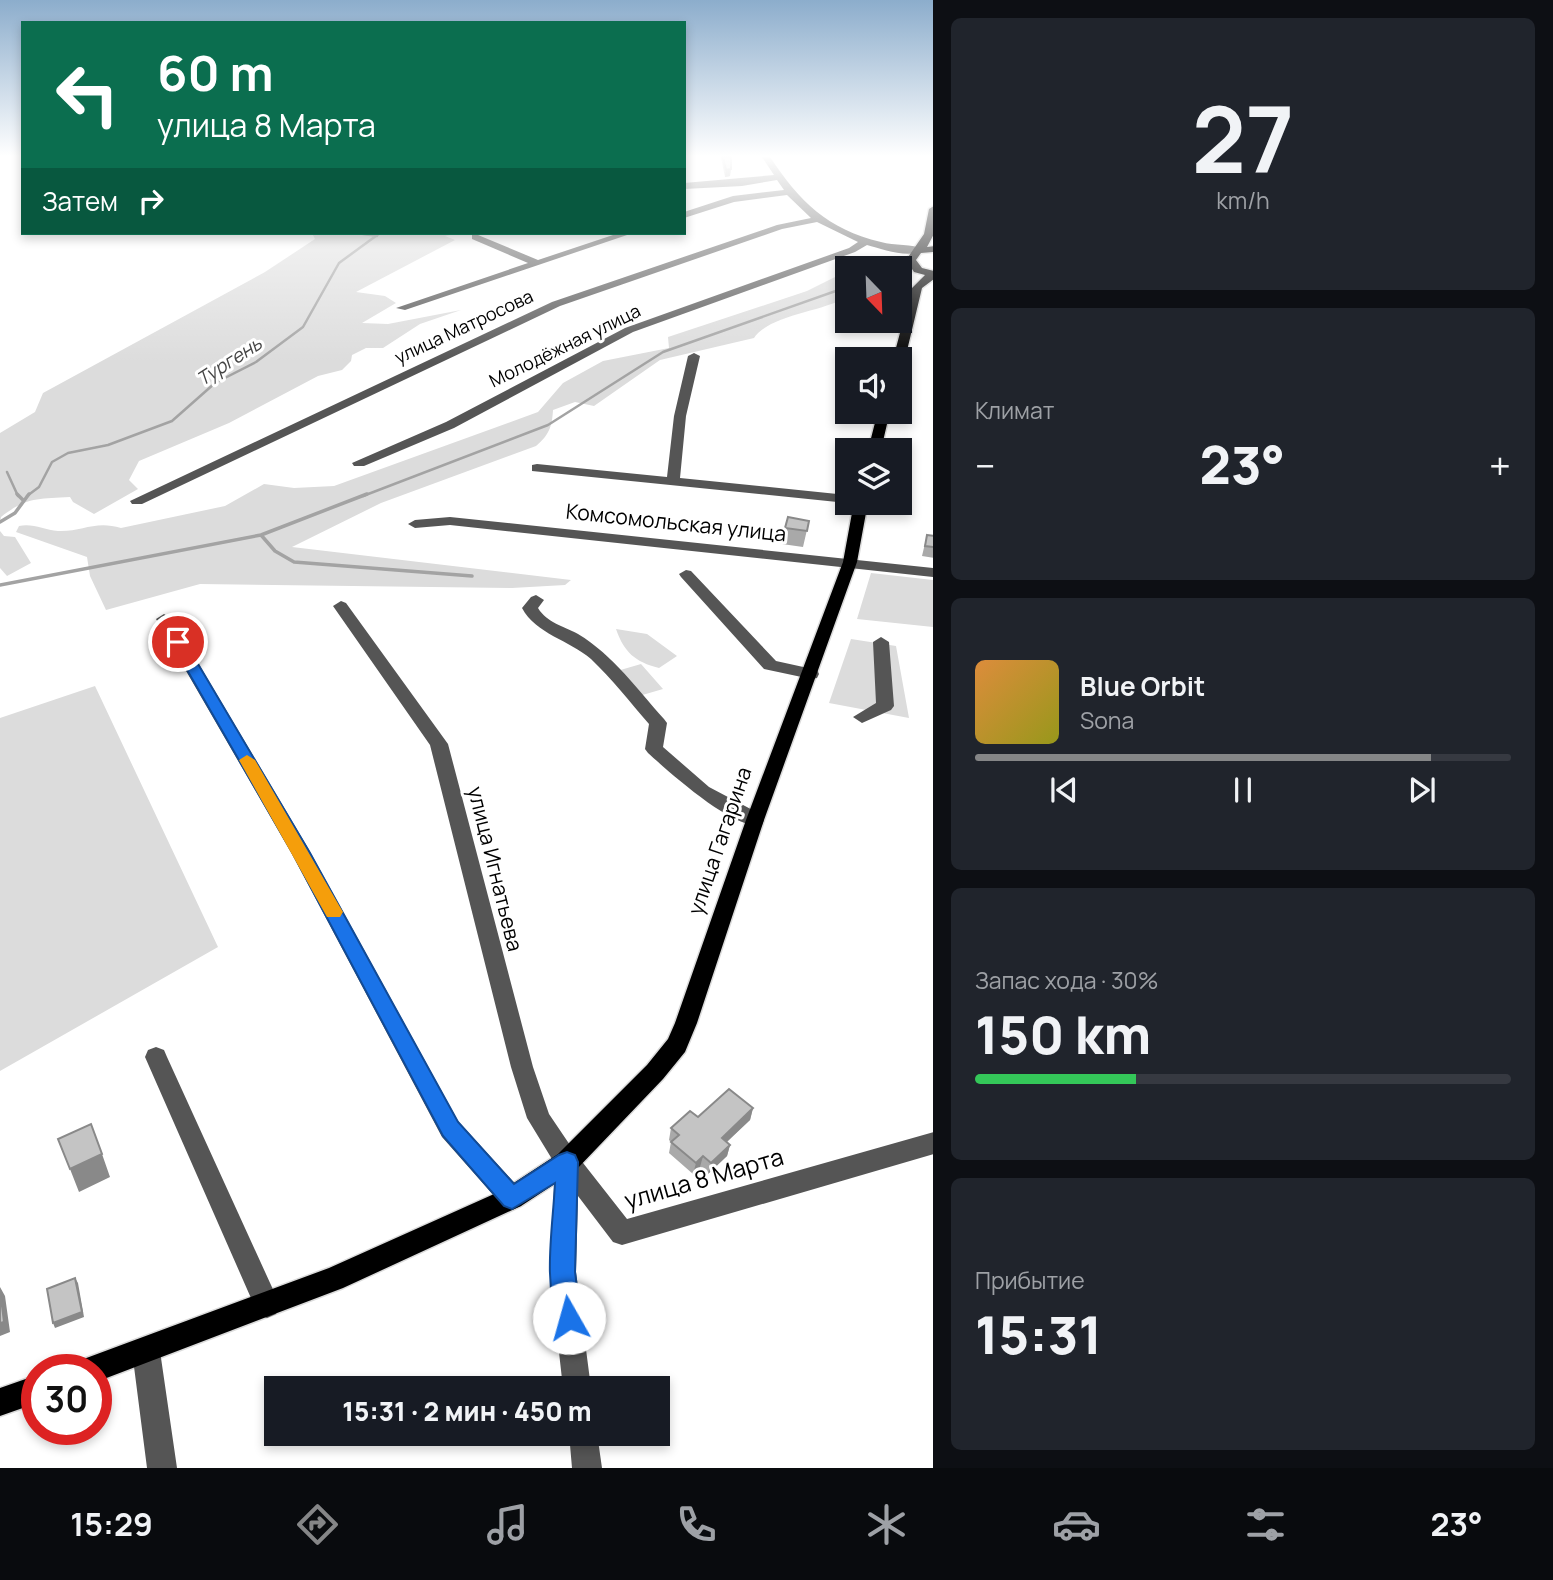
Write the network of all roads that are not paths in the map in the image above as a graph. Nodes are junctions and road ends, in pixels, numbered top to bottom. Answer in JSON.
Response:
{"nodes":[{"id":1,"x":783,"y":226,"type":"edge"},
{"id":2,"x":835,"y":226,"type":"edge"},
{"id":3,"x":622,"y":235,"type":"edge"},
{"id":4,"x":475,"y":237,"type":"dead end"},
{"id":5,"x":931,"y":237,"type":"edge"},
{"id":6,"x":867,"y":240,"type":"junction"},
{"id":7,"x":881,"y":245,"type":"junction"},
{"id":8,"x":919,"y":249,"type":"junction"},
{"id":9,"x":933,"y":249,"type":"edge"},
{"id":10,"x":897,"y":256,"type":"edge"},
{"id":11,"x":911,"y":256,"type":"edge"},
{"id":12,"x":535,"y":262,"type":"junction"},
{"id":13,"x":912,"y":266,"type":"joint"},
{"id":14,"x":933,"y":275,"type":"edge"},
{"id":15,"x":917,"y":288,"type":"junction"},
{"id":16,"x":401,"y":308,"type":"dead end"},
{"id":17,"x":902,"y":347,"type":"edge"},
{"id":18,"x":694,"y":356,"type":"dead end"},
{"id":19,"x":359,"y":463,"type":"dead end"},
{"id":20,"x":537,"y":468,"type":"dead end"},
{"id":21,"x":673,"y":480,"type":"junction"},
{"id":22,"x":835,"y":498,"type":"edge"},
{"id":23,"x":137,"y":501,"type":"dead end"},
{"id":24,"x":859,"y":515,"type":"edge"},
{"id":25,"x":415,"y":524,"type":"dead end"},
{"id":26,"x":850,"y":562,"type":"junction"},
{"id":27,"x":933,"y":573,"type":"edge"},
{"id":28,"x":687,"y":575,"type":"dead end"},
{"id":29,"x":536,"y":600,"type":"dead end"},
{"id":30,"x":341,"y":606,"type":"dead end"},
{"id":31,"x":164,"y":619,"type":"dead end"},
{"id":32,"x":881,"y":642,"type":"dead end"},
{"id":33,"x":811,"y":674,"type":"junction"},
{"id":34,"x":862,"y":717,"type":"dead end"},
{"id":35,"x":755,"y":820,"type":"junction"},
{"id":36,"x":156,"y":1057,"type":"dead end"},
{"id":37,"x":931,"y":1149,"type":"edge"},
{"id":38,"x":567,"y":1162,"type":"junction"},
{"id":39,"x":512,"y":1198,"type":"junction"},
{"id":40,"x":267,"y":1305,"type":"junction"},
{"id":41,"x":146,"y":1351,"type":"junction"},
{"id":42,"x":112,"y":1363,"type":"edge"},
{"id":43,"x":576,"y":1376,"type":"edge"},
{"id":44,"x":21,"y":1395,"type":"edge"},
{"id":45,"x":0,"y":1402,"type":"edge"},
{"id":46,"x":584,"y":1446,"type":"edge"},
{"id":47,"x":162,"y":1468,"type":"edge"},
{"id":48,"x":587,"y":1468,"type":"edge"}],
"edges":[{"from":1,"to":23,"type":"street","name":"улица Матросова"},
{"from":2,"to":6,"type":"street"},
{"from":3,"to":12,"type":"street"},
{"from":4,"to":12,"type":"street"},
{"from":5,"to":8,"type":"main road"},
{"from":6,"to":7,"type":"street"},
{"from":6,"to":19,"type":"street","name":"Молодёжная улица"},
{"from":7,"to":8,"type":"street"},
{"from":7,"to":10,"type":"street"},
{"from":8,"to":9,"type":"main road"},
{"from":8,"to":11,"type":"main road"},
{"from":12,"to":16,"type":"street"},
{"from":13,"to":14,"type":"main road"},
{"from":13,"to":15,"type":"main road"},
{"from":14,"to":15,"type":"main road"},
{"from":15,"to":17,"type":"main road"},
{"from":18,"to":21,"type":"street"},
{"from":20,"to":21,"type":"street"},
{"from":21,"to":22,"type":"street"},
{"from":24,"to":26,"type":"main road","name":"улица Гагарина"},
{"from":25,"to":26,"type":"street","name":"Комсомольская улица"},
{"from":26,"to":27,"type":"street","name":"Комсомольская улица"},
{"from":26,"to":33,"type":"main road","name":"улица Гагарина"},
{"from":28,"to":33,"type":"street"},
{"from":29,"to":35,"type":"street"},
{"from":30,"to":38,"type":"street","name":"улица Игнатьева"},
{"from":31,"to":39,"type":"street"},
{"from":32,"to":34,"type":"street"},
{"from":33,"to":35,"type":"main road","name":"улица Гагарина"},
{"from":35,"to":38,"type":"main road","name":"улица Гагарина"},
{"from":36,"to":40,"type":"street"},
{"from":37,"to":38,"type":"street","name":"улица 8 Марта"},
{"from":38,"to":39,"type":"main road"},
{"from":38,"to":43,"type":"street"},
{"from":39,"to":40,"type":"main road"},
{"from":40,"to":41,"type":"main road"},
{"from":41,"to":42,"type":"main road"},
{"from":41,"to":47,"type":"street"},
{"from":44,"to":45,"type":"main road"},
{"from":46,"to":48,"type":"street"}]}
